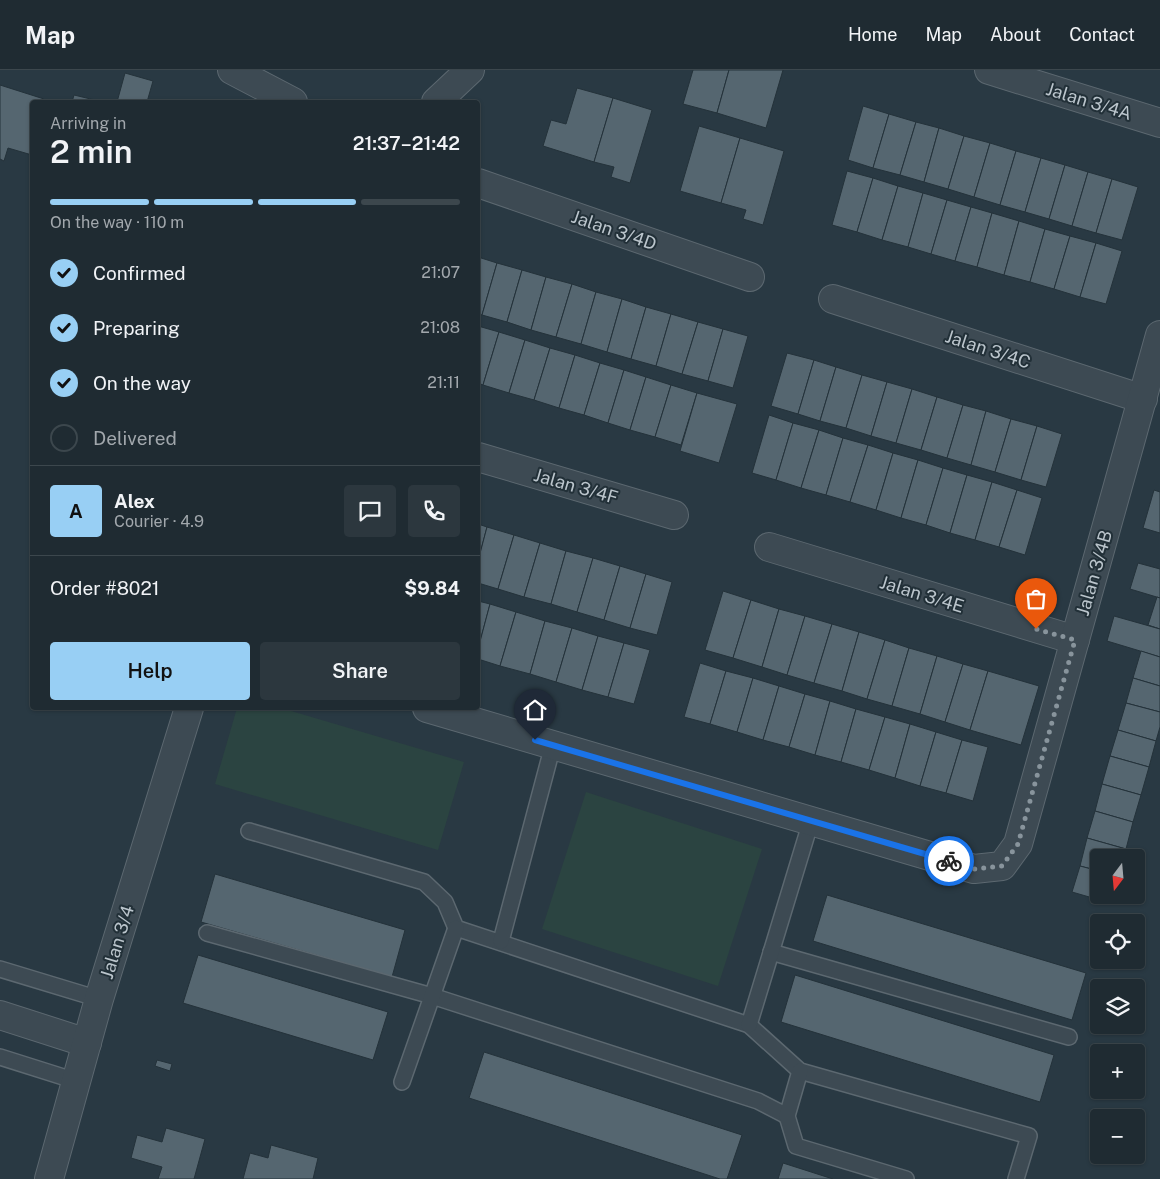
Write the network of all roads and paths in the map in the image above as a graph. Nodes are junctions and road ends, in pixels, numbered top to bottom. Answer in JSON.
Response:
{"nodes":[{"id":1,"x":232,"y":70,"type":"edge"},
{"id":2,"x":470,"y":70,"type":"edge"},
{"id":3,"x":989,"y":70,"type":"edge"},
{"id":4,"x":289,"y":100,"type":"edge"},
{"id":5,"x":438,"y":100,"type":"edge"},
{"id":6,"x":1160,"y":123,"type":"edge"},
{"id":7,"x":480,"y":184,"type":"edge"},
{"id":8,"x":750,"y":277,"type":"dead end"},
{"id":9,"x":832,"y":299,"type":"dead end"},
{"id":10,"x":1160,"y":335,"type":"edge"},
{"id":11,"x":1143,"y":399,"type":"junction"},
{"id":12,"x":480,"y":458,"type":"edge"},
{"id":13,"x":674,"y":515,"type":"dead end"},
{"id":14,"x":769,"y":547,"type":"dead end"},
{"id":15,"x":1075,"y":640,"type":"junction"},
{"id":16,"x":188,"y":710,"type":"edge"},
{"id":17,"x":435,"y":710,"type":"edge"},
{"id":18,"x":553,"y":745,"type":"junction"},
{"id":19,"x":812,"y":821,"type":"junction"},
{"id":20,"x":249,"y":831,"type":"dead end"},
{"id":21,"x":456,"y":928,"type":"junction"},
{"id":22,"x":207,"y":934,"type":"dead end"},
{"id":23,"x":501,"y":941,"type":"junction"},
{"id":24,"x":771,"y":952,"type":"junction"},
{"id":25,"x":0,"y":969,"type":"edge"},
{"id":26,"x":432,"y":996,"type":"junction"},
{"id":27,"x":99,"y":999,"type":"junction"},
{"id":28,"x":0,"y":1015,"type":"edge"},
{"id":29,"x":749,"y":1024,"type":"junction"},
{"id":30,"x":1069,"y":1037,"type":"dead end"},
{"id":31,"x":87,"y":1043,"type":"junction"},
{"id":32,"x":0,"y":1057,"type":"edge"},
{"id":33,"x":800,"y":1071,"type":"junction"},
{"id":34,"x":76,"y":1082,"type":"junction"},
{"id":35,"x":402,"y":1082,"type":"dead end"},
{"id":36,"x":787,"y":1116,"type":"junction"},
{"id":37,"x":50,"y":1179,"type":"edge"},
{"id":38,"x":906,"y":1179,"type":"edge"},
{"id":39,"x":1016,"y":1179,"type":"edge"}],
"edges":[{"from":1,"to":4,"type":"street"},
{"from":2,"to":5,"type":"street"},
{"from":3,"to":6,"type":"street","name":"Jalan 3/4A"},
{"from":7,"to":8,"type":"street","name":"Jalan 3/4D"},
{"from":9,"to":11,"type":"street","name":"Jalan 3/4C"},
{"from":10,"to":11,"type":"street","name":"Jalan 3/4B"},
{"from":11,"to":15,"type":"street","name":"Jalan 3/4B"},
{"from":12,"to":13,"type":"street","name":"Jalan 3/4F"},
{"from":14,"to":15,"type":"street","name":"Jalan 3/4E"},
{"from":15,"to":19,"type":"street","name":"Jalan 3/4B"},
{"from":16,"to":27,"type":"street","name":"Jalan 3/4"},
{"from":17,"to":18,"type":"street"},
{"from":18,"to":19,"type":"street"},
{"from":18,"to":23,"type":"lane"},
{"from":19,"to":24,"type":"lane"},
{"from":20,"to":21,"type":"lane"},
{"from":21,"to":23,"type":"lane"},
{"from":21,"to":26,"type":"lane"},
{"from":22,"to":26,"type":"lane"},
{"from":23,"to":29,"type":"lane"},
{"from":24,"to":29,"type":"lane"},
{"from":24,"to":30,"type":"lane"},
{"from":25,"to":27,"type":"lane"},
{"from":26,"to":35,"type":"lane"},
{"from":26,"to":36,"type":"lane"},
{"from":27,"to":31,"type":"street","name":"Jalan 3/4"},
{"from":28,"to":31,"type":"street"},
{"from":29,"to":33,"type":"lane"},
{"from":31,"to":34,"type":"street","name":"Jalan 3/4"},
{"from":32,"to":34,"type":"lane"},
{"from":33,"to":36,"type":"lane"},
{"from":33,"to":39,"type":"lane"},
{"from":34,"to":37,"type":"street","name":"Jalan 3/4"},
{"from":36,"to":38,"type":"lane"}]}
